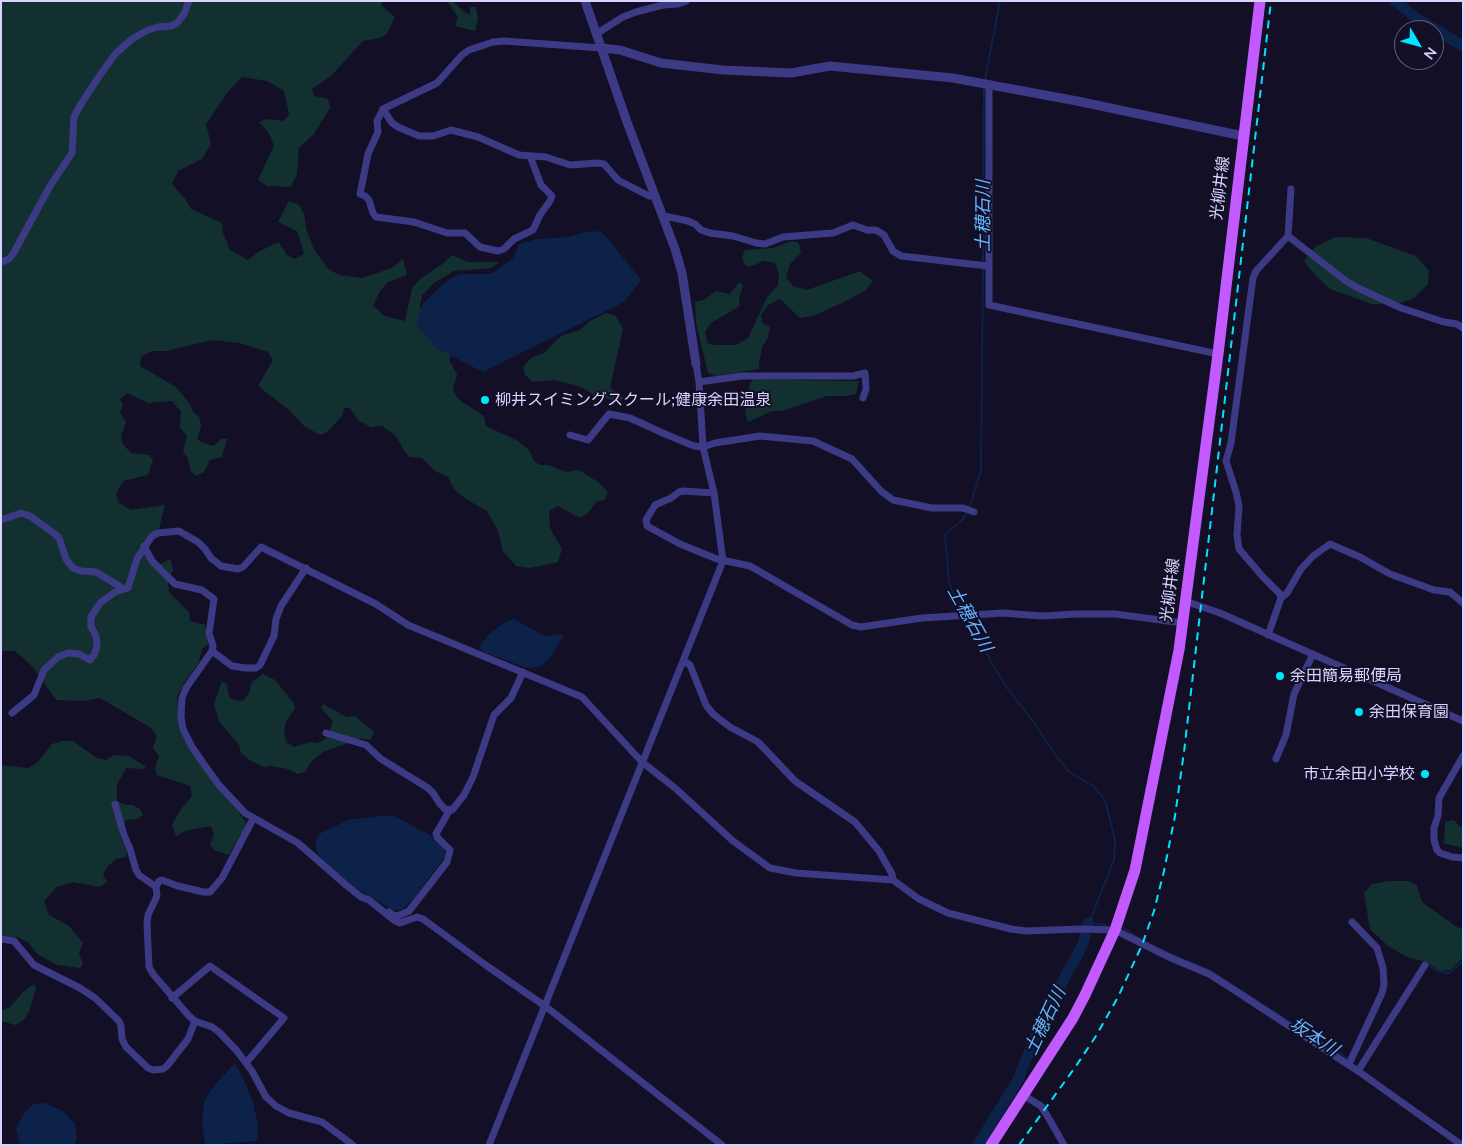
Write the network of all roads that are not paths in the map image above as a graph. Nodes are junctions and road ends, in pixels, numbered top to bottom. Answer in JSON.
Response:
{"nodes":[{"id":1,"x":189,"y":1,"type":"edge"},
{"id":2,"x":585,"y":1,"type":"edge"},
{"id":3,"x":686,"y":1,"type":"edge"},
{"id":4,"x":1260,"y":1,"type":"edge"},
{"id":5,"x":596,"y":34,"type":"junction"},
{"id":6,"x":601,"y":48,"type":"junction"},
{"id":7,"x":990,"y":84,"type":"junction"},
{"id":8,"x":383,"y":109,"type":"junction"},
{"id":9,"x":1243,"y":136,"type":"junction"},
{"id":10,"x":530,"y":156,"type":"junction"},
{"id":11,"x":1291,"y":189,"type":"dead end"},
{"id":12,"x":655,"y":196,"type":"junction"},
{"id":13,"x":664,"y":216,"type":"junction"},
{"id":14,"x":1288,"y":236,"type":"junction"},
{"id":15,"x":1,"y":262,"type":"edge"},
{"id":16,"x":985,"y":266,"type":"junction"},
{"id":17,"x":1463,"y":328,"type":"edge"},
{"id":18,"x":1218,"y":354,"type":"junction"},
{"id":19,"x":696,"y":364,"type":"joint"},
{"id":20,"x":699,"y":382,"type":"junction"},
{"id":21,"x":863,"y":398,"type":"dead end"},
{"id":22,"x":570,"y":435,"type":"dead end"},
{"id":23,"x":704,"y":448,"type":"junction"},
{"id":24,"x":714,"y":493,"type":"junction"},
{"id":25,"x":971,"y":511,"type":"dead end"},
{"id":26,"x":1,"y":520,"type":"edge"},
{"id":27,"x":144,"y":546,"type":"junction"},
{"id":28,"x":723,"y":561,"type":"junction"},
{"id":29,"x":306,"y":568,"type":"junction"},
{"id":30,"x":124,"y":589,"type":"junction"},
{"id":31,"x":1281,"y":598,"type":"junction"},
{"id":32,"x":1185,"y":601,"type":"junction"},
{"id":33,"x":1463,"y":603,"type":"edge"},
{"id":34,"x":1183,"y":623,"type":"junction"},
{"id":35,"x":1268,"y":635,"type":"junction"},
{"id":36,"x":212,"y":651,"type":"junction"},
{"id":37,"x":1312,"y":654,"type":"junction"},
{"id":38,"x":684,"y":661,"type":"junction"},
{"id":39,"x":523,"y":672,"type":"junction"},
{"id":40,"x":12,"y":713,"type":"dead end"},
{"id":41,"x":1463,"y":721,"type":"edge"},
{"id":42,"x":326,"y":734,"type":"dead end"},
{"id":43,"x":1463,"y":756,"type":"edge"},
{"id":44,"x":1276,"y":759,"type":"dead end"},
{"id":45,"x":642,"y":762,"type":"junction"},
{"id":46,"x":115,"y":804,"type":"dead end"},
{"id":47,"x":449,"y":811,"type":"junction"},
{"id":48,"x":253,"y":819,"type":"junction"},
{"id":49,"x":1463,"y":858,"type":"edge"},
{"id":50,"x":893,"y":880,"type":"junction"},
{"id":51,"x":156,"y":887,"type":"junction"},
{"id":52,"x":384,"y":912,"type":"junction"},
{"id":53,"x":1352,"y":922,"type":"dead end"},
{"id":54,"x":1115,"y":930,"type":"junction"},
{"id":55,"x":1,"y":939,"type":"edge"},
{"id":56,"x":1425,"y":965,"type":"dead end"},
{"id":57,"x":172,"y":998,"type":"junction"},
{"id":58,"x":545,"y":1006,"type":"junction"},
{"id":59,"x":195,"y":1021,"type":"junction"},
{"id":60,"x":246,"y":1063,"type":"junction"},
{"id":61,"x":1349,"y":1064,"type":"junction"},
{"id":62,"x":1358,"y":1071,"type":"junction"},
{"id":63,"x":1023,"y":1095,"type":"junction"},
{"id":64,"x":352,"y":1145,"type":"edge"},
{"id":65,"x":489,"y":1145,"type":"edge"},
{"id":66,"x":722,"y":1145,"type":"edge"},
{"id":67,"x":991,"y":1145,"type":"edge"},
{"id":68,"x":1064,"y":1145,"type":"edge"},
{"id":69,"x":1462,"y":1145,"type":"edge"}],
"edges":[{"from":1,"to":15,"type":"street"},
{"from":2,"to":5,"type":"street"},
{"from":3,"to":5,"type":"street"},
{"from":4,"to":9,"type":"main road","name":"光柳井線"},
{"from":5,"to":6,"type":"street"},
{"from":6,"to":7,"type":"street"},
{"from":6,"to":8,"type":"street"},
{"from":6,"to":12,"type":"street"},
{"from":7,"to":9,"type":"street"},
{"from":7,"to":16,"type":"street"},
{"from":8,"to":10,"type":"street"},
{"from":8,"to":10,"type":"street"},
{"from":9,"to":18,"type":"main road","name":"光柳井線"},
{"from":10,"to":12,"type":"street"},
{"from":11,"to":14,"type":"street"},
{"from":12,"to":13,"type":"street"},
{"from":13,"to":16,"type":"street"},
{"from":13,"to":19,"type":"street"},
{"from":14,"to":17,"type":"street"},
{"from":14,"to":31,"type":"street"},
{"from":16,"to":18,"type":"street"},
{"from":18,"to":32,"type":"main road","name":"光柳井線"},
{"from":19,"to":20,"type":"street"},
{"from":20,"to":21,"type":"street"},
{"from":20,"to":23,"type":"street"},
{"from":22,"to":23,"type":"street"},
{"from":23,"to":24,"type":"street"},
{"from":23,"to":25,"type":"street"},
{"from":24,"to":28,"type":"street"},
{"from":24,"to":28,"type":"street"},
{"from":26,"to":30,"type":"street"},
{"from":27,"to":29,"type":"street"},
{"from":27,"to":30,"type":"street"},
{"from":27,"to":36,"type":"street"},
{"from":28,"to":34,"type":"street"},
{"from":28,"to":38,"type":"street"},
{"from":29,"to":36,"type":"street"},
{"from":29,"to":39,"type":"street"},
{"from":30,"to":40,"type":"street"},
{"from":31,"to":33,"type":"street"},
{"from":31,"to":35,"type":"street"},
{"from":32,"to":34,"type":"main road","name":"光柳井線"},
{"from":32,"to":35,"type":"street"},
{"from":34,"to":54,"type":"main road","name":"光柳井線"},
{"from":35,"to":37,"type":"street"},
{"from":36,"to":48,"type":"street"},
{"from":37,"to":41,"type":"street"},
{"from":37,"to":44,"type":"street"},
{"from":38,"to":45,"type":"street"},
{"from":38,"to":50,"type":"street"},
{"from":39,"to":45,"type":"street"},
{"from":39,"to":47,"type":"street"},
{"from":42,"to":47,"type":"street"},
{"from":43,"to":49,"type":"street"},
{"from":45,"to":50,"type":"street"},
{"from":45,"to":58,"type":"street"},
{"from":46,"to":51,"type":"street"},
{"from":47,"to":52,"type":"street"},
{"from":48,"to":51,"type":"street"},
{"from":48,"to":52,"type":"street"},
{"from":50,"to":54,"type":"street"},
{"from":51,"to":57,"type":"street"},
{"from":52,"to":58,"type":"street"},
{"from":53,"to":61,"type":"street"},
{"from":54,"to":61,"type":"street"},
{"from":54,"to":63,"type":"main road","name":"光柳井線"},
{"from":55,"to":59,"type":"street"},
{"from":56,"to":62,"type":"street"},
{"from":57,"to":59,"type":"street"},
{"from":57,"to":60,"type":"street"},
{"from":58,"to":65,"type":"street"},
{"from":58,"to":66,"type":"street"},
{"from":59,"to":60,"type":"street"},
{"from":60,"to":64,"type":"street"},
{"from":61,"to":62,"type":"street"},
{"from":62,"to":69,"type":"street"},
{"from":63,"to":67,"type":"main road","name":"光柳井線"},
{"from":63,"to":68,"type":"street"}]}
